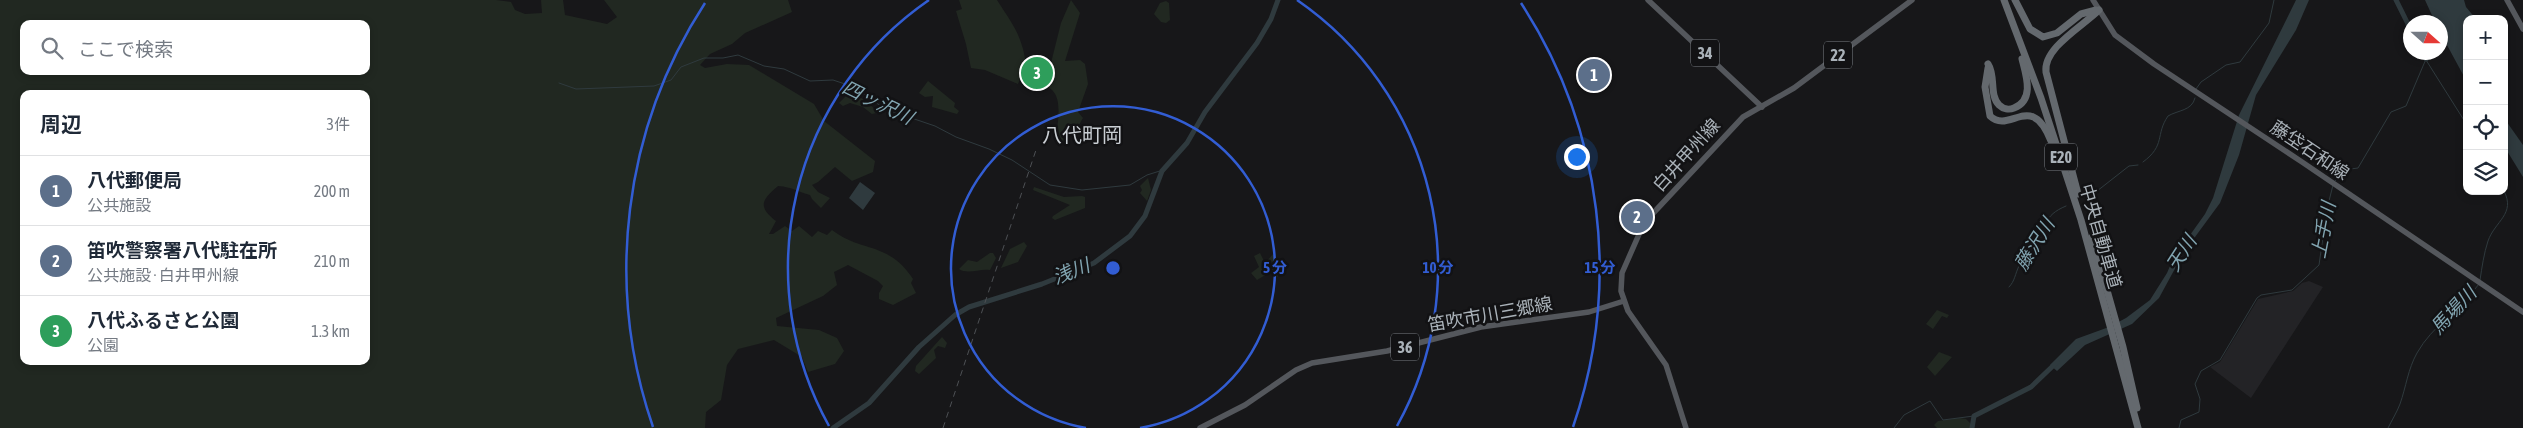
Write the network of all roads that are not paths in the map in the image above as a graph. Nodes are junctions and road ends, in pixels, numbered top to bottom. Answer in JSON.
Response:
{"nodes":[{"id":1,"x":1648,"y":0,"type":"edge"},
{"id":2,"x":1912,"y":0,"type":"edge"},
{"id":3,"x":2004,"y":0,"type":"edge"},
{"id":4,"x":2009,"y":0,"type":"edge"},
{"id":5,"x":2015,"y":0,"type":"edge"},
{"id":6,"x":2093,"y":0,"type":"edge"},
{"id":7,"x":2507,"y":0,"type":"edge"},
{"id":8,"x":2099,"y":10,"type":"junction"},
{"id":9,"x":2523,"y":29,"type":"edge"},
{"id":10,"x":1762,"y":106,"type":"junction"},
{"id":11,"x":2070,"y":183,"type":"junction"},
{"id":12,"x":2078,"y":194,"type":"junction"},
{"id":13,"x":1624,"y":301,"type":"junction"},
{"id":14,"x":2523,"y":312,"type":"edge"},
{"id":15,"x":2112,"y":317,"type":"junction"},
{"id":16,"x":2121,"y":348,"type":"junction"},
{"id":17,"x":1200,"y":428,"type":"edge"},
{"id":18,"x":1686,"y":428,"type":"edge"},
{"id":19,"x":2138,"y":428,"type":"edge"},
{"id":20,"x":2142,"y":428,"type":"edge"}],
"edges":[{"from":1,"to":10,"type":"main road","number":"34"},
{"from":2,"to":10,"type":"main road","number":"22"},
{"from":3,"to":11,"type":"highway","name":"中央自動車道","number":"E20"},
{"from":3,"to":11,"type":"highway"},
{"from":4,"to":12,"type":"highway","name":"中央自動車道","number":"E20"},
{"from":5,"to":8,"type":"highway"},
{"from":6,"to":8,"type":"main road","name":"藤垈石和線"},
{"from":7,"to":9,"type":"main road"},
{"from":8,"to":12,"type":"highway"},
{"from":8,"to":14,"type":"main road","name":"藤垈石和線"},
{"from":10,"to":13,"type":"main road","name":"白井甲州線"},
{"from":11,"to":15,"type":"highway","name":"中央自動車道","number":"E20"},
{"from":12,"to":15,"type":"highway","name":"中央自動車道","number":"E20"},
{"from":13,"to":17,"type":"main road","name":"笛吹市川三郷線","number":"36"},
{"from":13,"to":18,"type":"main road","name":"白井甲州線"},
{"from":15,"to":16,"type":"highway","name":"中央自動車道","number":"E20"},
{"from":16,"to":19,"type":"highway","name":"中央自動車道","number":"E20"},
{"from":16,"to":20,"type":"highway","name":"中央自動車道","number":"E20"}]}
